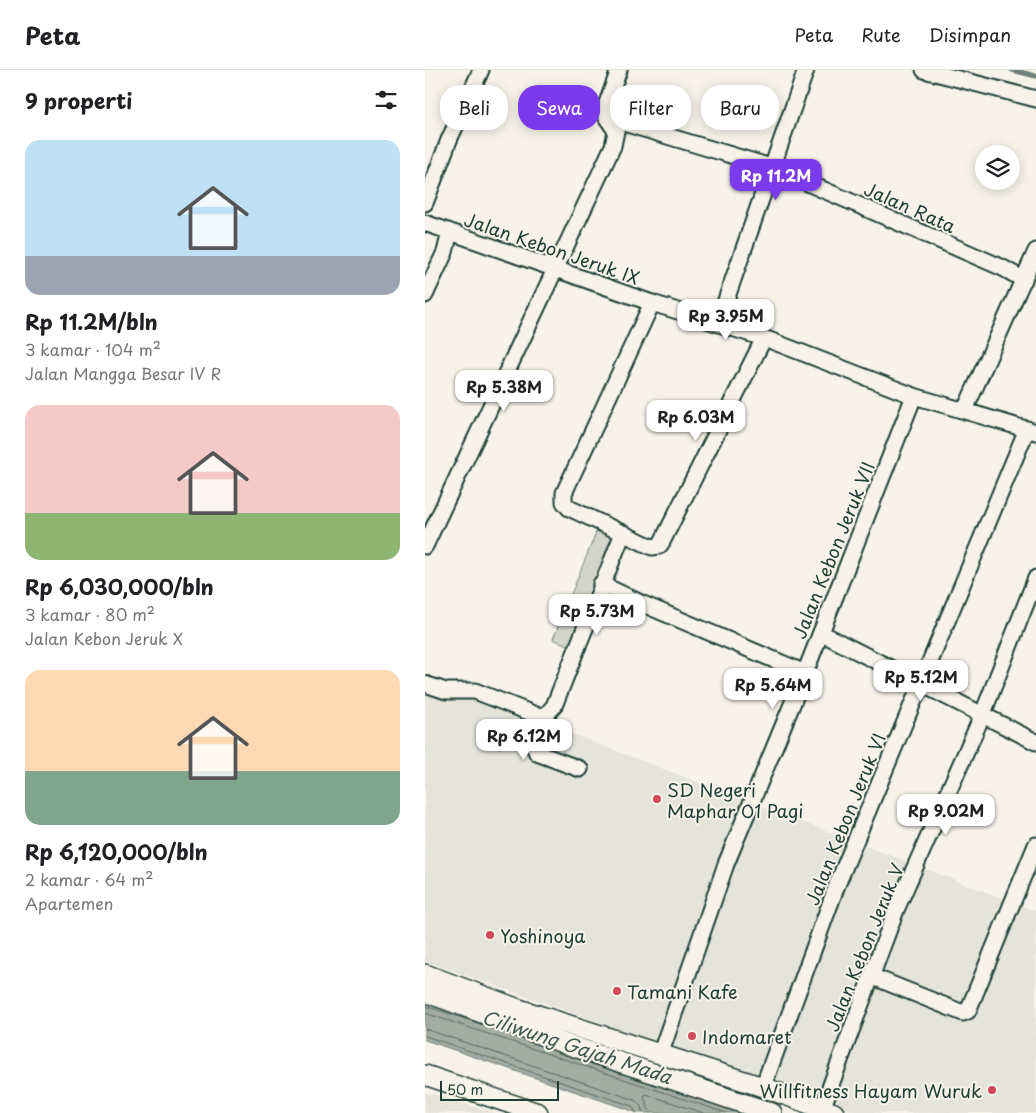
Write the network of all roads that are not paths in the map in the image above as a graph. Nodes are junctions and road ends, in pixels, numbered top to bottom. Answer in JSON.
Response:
{"nodes":[{"id":1,"x":481,"y":70,"type":"edge"},
{"id":2,"x":619,"y":70,"type":"edge"},
{"id":3,"x":806,"y":70,"type":"edge"},
{"id":4,"x":923,"y":70,"type":"edge"},
{"id":5,"x":952,"y":74,"type":"edge"},
{"id":6,"x":1036,"y":99,"type":"edge"},
{"id":7,"x":607,"y":118,"type":"junction"},
{"id":8,"x":771,"y":167,"type":"junction"},
{"id":9,"x":425,"y":203,"type":"edge"},
{"id":10,"x":425,"y":223,"type":"edge"},
{"id":11,"x":450,"y":232,"type":"junction"},
{"id":12,"x":1036,"y":251,"type":"edge"},
{"id":13,"x":555,"y":267,"type":"junction"},
{"id":14,"x":1023,"y":280,"type":"junction"},
{"id":15,"x":425,"y":295,"type":"edge"},
{"id":16,"x":652,"y":302,"type":"junction"},
{"id":17,"x":718,"y":323,"type":"junction"},
{"id":18,"x":764,"y":338,"type":"junction"},
{"id":19,"x":915,"y":396,"type":"junction"},
{"id":20,"x":965,"y":410,"type":"junction"},
{"id":21,"x":1031,"y":430,"type":"edge"},
{"id":22,"x":623,"y":533,"type":"junction"},
{"id":23,"x":425,"y":546,"type":"edge"},
{"id":24,"x":1036,"y":578,"type":"edge"},
{"id":25,"x":601,"y":584,"type":"junction"},
{"id":26,"x":821,"y":633,"type":"junction"},
{"id":27,"x":805,"y":673,"type":"junction"},
{"id":28,"x":425,"y":684,"type":"edge"},
{"id":29,"x":920,"y":684,"type":"junction"},
{"id":30,"x":545,"y":716,"type":"junction"},
{"id":31,"x":982,"y":716,"type":"junction"},
{"id":32,"x":1036,"y":742,"type":"edge"},
{"id":33,"x":580,"y":770,"type":"dead end"},
{"id":34,"x":1036,"y":845,"type":"edge"},
{"id":35,"x":425,"y":974,"type":"edge"},
{"id":36,"x":871,"y":976,"type":"junction"},
{"id":37,"x":425,"y":992,"type":"edge"},
{"id":38,"x":660,"y":1055,"type":"junction"},
{"id":39,"x":425,"y":1075,"type":"edge"},
{"id":40,"x":763,"y":1087,"type":"junction"},
{"id":41,"x":828,"y":1111,"type":"edge"},
{"id":42,"x":538,"y":1113,"type":"edge"},
{"id":43,"x":772,"y":1113,"type":"edge"}],
"edges":[{"from":1,"to":9,"type":"street"},
{"from":2,"to":7,"type":"street"},
{"from":3,"to":8,"type":"street"},
{"from":4,"to":5,"type":"street"},
{"from":5,"to":6,"type":"street"},
{"from":7,"to":8,"type":"street","name":"Jalan Rata"},
{"from":7,"to":13,"type":"street"},
{"from":8,"to":14,"type":"street","name":"Jalan Rata"},
{"from":8,"to":17,"type":"street"},
{"from":10,"to":11,"type":"street","name":"Jalan Kebon Jeruk IX"},
{"from":11,"to":13,"type":"street","name":"Jalan Kebon Jeruk IX"},
{"from":11,"to":15,"type":"street"},
{"from":12,"to":14,"type":"street"},
{"from":13,"to":16,"type":"street","name":"Jalan Kebon Jeruk IX"},
{"from":13,"to":23,"type":"street"},
{"from":14,"to":20,"type":"street"},
{"from":16,"to":17,"type":"street","name":"Jalan Kebon Jeruk IX"},
{"from":16,"to":22,"type":"street"},
{"from":17,"to":18,"type":"street","name":"Jalan Kebon Jeruk IX"},
{"from":18,"to":19,"type":"street","name":"Jalan Kebon Jeruk IX"},
{"from":18,"to":22,"type":"street"},
{"from":19,"to":20,"type":"street","name":"Jalan Kebon Jeruk IX"},
{"from":19,"to":26,"type":"street","name":"Jalan Kebon Jeruk VII"},
{"from":20,"to":21,"type":"street","name":"Jalan Kebon Jeruk IX"},
{"from":21,"to":29,"type":"street","name":"Jalan Kebon Jeruk VI"},
{"from":22,"to":25,"type":"street"},
{"from":24,"to":31,"type":"street","name":"Jalan Kebon Jeruk V"},
{"from":25,"to":27,"type":"street"},
{"from":25,"to":30,"type":"street"},
{"from":26,"to":27,"type":"street","name":"Jalan Kebon Jeruk VII"},
{"from":26,"to":29,"type":"street"},
{"from":27,"to":38,"type":"street","name":"Jalan Kebon Jeruk VII"},
{"from":28,"to":30,"type":"street"},
{"from":29,"to":31,"type":"street"},
{"from":29,"to":40,"type":"street","name":"Jalan Kebon Jeruk VI"},
{"from":30,"to":33,"type":"street"},
{"from":31,"to":32,"type":"street"},
{"from":31,"to":36,"type":"street","name":"Jalan Kebon Jeruk V"},
{"from":34,"to":36,"type":"street"},
{"from":35,"to":38,"type":"main road"},
{"from":36,"to":41,"type":"street","name":"Jalan Kebon Jeruk V"},
{"from":37,"to":43,"type":"main road"},
{"from":38,"to":40,"type":"main road"},
{"from":39,"to":42,"type":"main road"},
{"from":40,"to":41,"type":"main road"}]}
